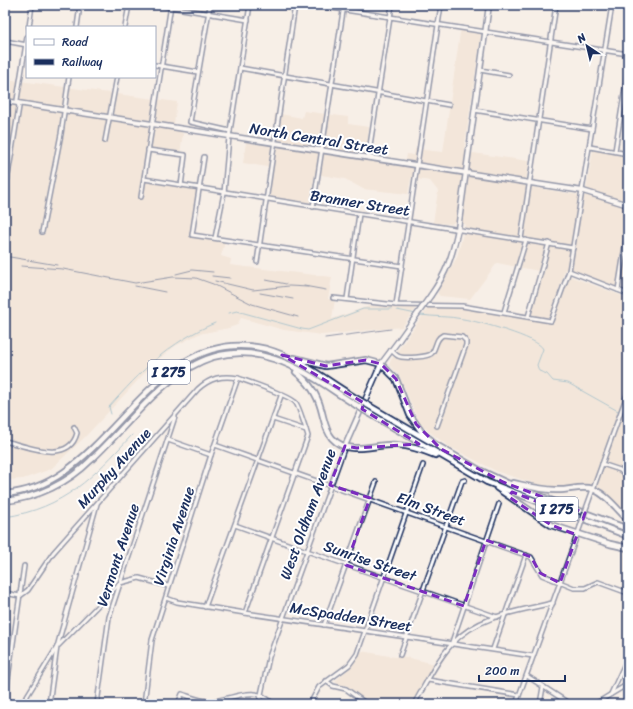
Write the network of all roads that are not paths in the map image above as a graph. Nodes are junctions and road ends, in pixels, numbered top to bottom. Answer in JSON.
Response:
{"nodes":[{"id":1,"x":32,"y":5,"type":"edge"},
{"id":2,"x":80,"y":5,"type":"edge"},
{"id":3,"x":129,"y":5,"type":"edge"},
{"id":4,"x":158,"y":5,"type":"edge"},
{"id":5,"x":210,"y":5,"type":"edge"},
{"id":6,"x":250,"y":5,"type":"edge"},
{"id":7,"x":295,"y":5,"type":"edge"},
{"id":8,"x":313,"y":5,"type":"edge"},
{"id":9,"x":344,"y":5,"type":"edge"},
{"id":10,"x":392,"y":5,"type":"edge"},
{"id":11,"x":441,"y":5,"type":"edge"},
{"id":12,"x":489,"y":5,"type":"edge"},
{"id":13,"x":556,"y":5,"type":"edge"},
{"id":14,"x":612,"y":5,"type":"edge"},
{"id":15,"x":170,"y":6,"type":"edge"},
{"id":16,"x":343,"y":10,"type":"junction"},
{"id":17,"x":208,"y":14,"type":"junction"},
{"id":18,"x":390,"y":17,"type":"junction"},
{"id":19,"x":248,"y":20,"type":"junction"},
{"id":20,"x":438,"y":24,"type":"junction"},
{"id":21,"x":29,"y":26,"type":"edge"},
{"id":22,"x":77,"y":26,"type":"edge"},
{"id":23,"x":125,"y":26,"type":"edge"},
{"id":24,"x":485,"y":32,"type":"junction"},
{"id":25,"x":5,"y":41,"type":"edge"},
{"id":26,"x":550,"y":42,"type":"junction"},
{"id":27,"x":26,"y":45,"type":"edge"},
{"id":28,"x":604,"y":51,"type":"junction"},
{"id":29,"x":628,"y":54,"type":"edge"},
{"id":30,"x":156,"y":65,"type":"edge"},
{"id":31,"x":160,"y":66,"type":"junction"},
{"id":32,"x":240,"y":68,"type":"junction"},
{"id":33,"x":628,"y":69,"type":"edge"},
{"id":34,"x":480,"y":70,"type":"junction"},
{"id":35,"x":198,"y":72,"type":"junction"},
{"id":36,"x":509,"y":75,"type":"dead end"},
{"id":37,"x":284,"y":76,"type":"junction"},
{"id":38,"x":69,"y":78,"type":"edge"},
{"id":39,"x":117,"y":78,"type":"edge"},
{"id":40,"x":332,"y":85,"type":"junction"},
{"id":41,"x":378,"y":93,"type":"junction"},
{"id":42,"x":426,"y":100,"type":"junction"},
{"id":43,"x":5,"y":101,"type":"edge"},
{"id":44,"x":18,"y":103,"type":"junction"},
{"id":45,"x":449,"y":105,"type":"dead end"},
{"id":46,"x":474,"y":110,"type":"junction"},
{"id":47,"x":64,"y":111,"type":"junction"},
{"id":48,"x":109,"y":118,"type":"junction"},
{"id":49,"x":538,"y":121,"type":"junction"},
{"id":50,"x":152,"y":124,"type":"junction"},
{"id":51,"x":592,"y":129,"type":"junction"},
{"id":52,"x":230,"y":131,"type":"junction"},
{"id":53,"x":229,"y":137,"type":"junction"},
{"id":54,"x":105,"y":141,"type":"dead end"},
{"id":55,"x":274,"y":144,"type":"junction"},
{"id":56,"x":590,"y":147,"type":"junction"},
{"id":57,"x":148,"y":150,"type":"junction"},
{"id":58,"x":321,"y":150,"type":"junction"},
{"id":59,"x":614,"y":151,"type":"junction"},
{"id":60,"x":628,"y":154,"type":"edge"},
{"id":61,"x":5,"y":155,"type":"edge"},
{"id":62,"x":10,"y":156,"type":"junction"},
{"id":63,"x":204,"y":157,"type":"dead end"},
{"id":64,"x":368,"y":158,"type":"junction"},
{"id":65,"x":417,"y":166,"type":"junction"},
{"id":66,"x":466,"y":173,"type":"junction"},
{"id":67,"x":144,"y":179,"type":"junction"},
{"id":68,"x":529,"y":183,"type":"junction"},
{"id":69,"x":181,"y":186,"type":"junction"},
{"id":70,"x":198,"y":188,"type":"junction"},
{"id":71,"x":583,"y":191,"type":"junction"},
{"id":72,"x":224,"y":193,"type":"junction"},
{"id":73,"x":5,"y":194,"type":"edge"},
{"id":74,"x":141,"y":197,"type":"dead end"},
{"id":75,"x":266,"y":198,"type":"junction"},
{"id":76,"x":628,"y":205,"type":"edge"},
{"id":77,"x":313,"y":207,"type":"junction"},
{"id":78,"x":359,"y":214,"type":"junction"},
{"id":79,"x":408,"y":222,"type":"junction"},
{"id":80,"x":628,"y":227,"type":"edge"},
{"id":81,"x":458,"y":230,"type":"junction"},
{"id":82,"x":42,"y":232,"type":"dead end"},
{"id":83,"x":215,"y":238,"type":"junction"},
{"id":84,"x":521,"y":239,"type":"junction"},
{"id":85,"x":526,"y":240,"type":"junction"},
{"id":86,"x":549,"y":243,"type":"junction"},
{"id":87,"x":259,"y":246,"type":"junction"},
{"id":88,"x":573,"y":248,"type":"junction"},
{"id":89,"x":353,"y":258,"type":"junction"},
{"id":90,"x":257,"y":262,"type":"dead end"},
{"id":91,"x":402,"y":266,"type":"junction"},
{"id":92,"x":569,"y":271,"type":"junction"},
{"id":93,"x":618,"y":290,"type":"junction"},
{"id":94,"x":628,"y":294,"type":"edge"},
{"id":95,"x":333,"y":298,"type":"dead end"},
{"id":96,"x":347,"y":299,"type":"junction"},
{"id":97,"x":396,"y":305,"type":"junction"},
{"id":98,"x":504,"y":312,"type":"junction"},
{"id":99,"x":528,"y":316,"type":"junction"},
{"id":100,"x":391,"y":350,"type":"junction"},
{"id":101,"x":282,"y":355,"type":"junction"},
{"id":102,"x":287,"y":364,"type":"junction"},
{"id":103,"x":381,"y":364,"type":"junction"},
{"id":104,"x":238,"y":378,"type":"junction"},
{"id":105,"x":628,"y":392,"type":"edge"},
{"id":106,"x":281,"y":396,"type":"junction"},
{"id":107,"x":176,"y":416,"type":"junction"},
{"id":108,"x":6,"y":419,"type":"dead end"},
{"id":109,"x":273,"y":420,"type":"junction"},
{"id":110,"x":5,"y":426,"type":"edge"},
{"id":111,"x":437,"y":426,"type":"dead end"},
{"id":112,"x":306,"y":430,"type":"junction"},
{"id":113,"x":77,"y":436,"type":"dead end"},
{"id":114,"x":168,"y":440,"type":"junction"},
{"id":115,"x":5,"y":441,"type":"edge"},
{"id":116,"x":215,"y":444,"type":"junction"},
{"id":117,"x":345,"y":446,"type":"junction"},
{"id":118,"x":441,"y":449,"type":"junction"},
{"id":119,"x":211,"y":455,"type":"junction"},
{"id":120,"x":259,"y":460,"type":"junction"},
{"id":121,"x":450,"y":461,"type":"junction"},
{"id":122,"x":602,"y":464,"type":"junction"},
{"id":123,"x":423,"y":465,"type":"dead end"},
{"id":124,"x":294,"y":473,"type":"junction"},
{"id":125,"x":628,"y":478,"type":"edge"},
{"id":126,"x":464,"y":480,"type":"dead end"},
{"id":127,"x":376,"y":482,"type":"dead end"},
{"id":128,"x":487,"y":482,"type":"junction"},
{"id":129,"x":503,"y":482,"type":"junction"},
{"id":130,"x":330,"y":485,"type":"junction"},
{"id":131,"x":593,"y":489,"type":"junction"},
{"id":132,"x":5,"y":494,"type":"edge"},
{"id":133,"x":370,"y":498,"type":"junction"},
{"id":134,"x":5,"y":501,"type":"edge"},
{"id":135,"x":97,"y":502,"type":"junction"},
{"id":136,"x":499,"y":504,"type":"dead end"},
{"id":137,"x":407,"y":511,"type":"junction"},
{"id":138,"x":628,"y":520,"type":"edge"},
{"id":139,"x":235,"y":525,"type":"junction"},
{"id":140,"x":447,"y":526,"type":"junction"},
{"id":141,"x":628,"y":529,"type":"edge"},
{"id":142,"x":577,"y":535,"type":"junction"},
{"id":143,"x":628,"y":536,"type":"edge"},
{"id":144,"x":272,"y":538,"type":"junction"},
{"id":145,"x":486,"y":540,"type":"junction"},
{"id":146,"x":628,"y":548,"type":"edge"},
{"id":147,"x":307,"y":552,"type":"junction"},
{"id":148,"x":526,"y":555,"type":"junction"},
{"id":149,"x":346,"y":565,"type":"junction"},
{"id":150,"x":24,"y":566,"type":"dead end"},
{"id":151,"x":384,"y":578,"type":"junction"},
{"id":152,"x":120,"y":583,"type":"junction"},
{"id":153,"x":560,"y":583,"type":"junction"},
{"id":154,"x":168,"y":586,"type":"junction"},
{"id":155,"x":423,"y":592,"type":"junction"},
{"id":156,"x":628,"y":592,"type":"edge"},
{"id":157,"x":5,"y":593,"type":"edge"},
{"id":158,"x":20,"y":596,"type":"junction"},
{"id":159,"x":166,"y":598,"type":"junction"},
{"id":160,"x":554,"y":603,"type":"junction"},
{"id":161,"x":464,"y":606,"type":"junction"},
{"id":162,"x":205,"y":607,"type":"junction"},
{"id":163,"x":245,"y":613,"type":"junction"},
{"id":164,"x":503,"y":615,"type":"junction"},
{"id":165,"x":497,"y":617,"type":"junction"},
{"id":166,"x":284,"y":618,"type":"junction"},
{"id":167,"x":324,"y":625,"type":"junction"},
{"id":168,"x":365,"y":630,"type":"junction"},
{"id":169,"x":407,"y":636,"type":"junction"},
{"id":170,"x":451,"y":644,"type":"junction"},
{"id":171,"x":57,"y":647,"type":"junction"},
{"id":172,"x":492,"y":649,"type":"junction"},
{"id":173,"x":400,"y":655,"type":"dead end"},
{"id":174,"x":533,"y":656,"type":"junction"},
{"id":175,"x":628,"y":657,"type":"edge"},
{"id":176,"x":527,"y":676,"type":"junction"},
{"id":177,"x":428,"y":680,"type":"junction"},
{"id":178,"x":326,"y":681,"type":"junction"},
{"id":179,"x":628,"y":684,"type":"edge"},
{"id":180,"x":543,"y":687,"type":"junction"},
{"id":181,"x":6,"y":689,"type":"edge"},
{"id":182,"x":611,"y":694,"type":"junction"},
{"id":183,"x":260,"y":695,"type":"junction"},
{"id":184,"x":519,"y":695,"type":"junction"},
{"id":185,"x":5,"y":700,"type":"edge"},
{"id":186,"x":22,"y":704,"type":"edge"},
{"id":187,"x":49,"y":704,"type":"edge"},
{"id":188,"x":97,"y":704,"type":"edge"},
{"id":189,"x":144,"y":704,"type":"edge"},
{"id":190,"x":178,"y":704,"type":"edge"},
{"id":191,"x":259,"y":704,"type":"edge"},
{"id":192,"x":273,"y":704,"type":"edge"},
{"id":193,"x":310,"y":704,"type":"edge"},
{"id":194,"x":363,"y":704,"type":"edge"},
{"id":195,"x":414,"y":704,"type":"edge"},
{"id":196,"x":516,"y":704,"type":"edge"},
{"id":197,"x":540,"y":704,"type":"edge"},
{"id":198,"x":570,"y":704,"type":"edge"},
{"id":199,"x":595,"y":704,"type":"edge"}],
"edges":[{"from":1,"to":21,"type":"street"},
{"from":2,"to":22,"type":"street"},
{"from":3,"to":23,"type":"street"},
{"from":4,"to":15,"type":"street"},
{"from":5,"to":17,"type":"street"},
{"from":6,"to":19,"type":"street"},
{"from":7,"to":37,"type":"street"},
{"from":8,"to":16,"type":"street"},
{"from":9,"to":16,"type":"street"},
{"from":10,"to":18,"type":"street"},
{"from":11,"to":20,"type":"street"},
{"from":12,"to":24,"type":"main road","name":"West Oldham Avenue"},
{"from":13,"to":26,"type":"street"},
{"from":14,"to":28,"type":"street"},
{"from":15,"to":17,"type":"street"},
{"from":15,"to":31,"type":"street"},
{"from":16,"to":18,"type":"street"},
{"from":16,"to":40,"type":"street"},
{"from":17,"to":19,"type":"street"},
{"from":17,"to":35,"type":"street"},
{"from":18,"to":20,"type":"street"},
{"from":18,"to":41,"type":"street"},
{"from":19,"to":32,"type":"street"},
{"from":20,"to":24,"type":"street"},
{"from":20,"to":42,"type":"street"},
{"from":24,"to":26,"type":"street"},
{"from":24,"to":34,"type":"main road","name":"West Oldham Avenue"},
{"from":25,"to":27,"type":"street"},
{"from":26,"to":28,"type":"street"},
{"from":26,"to":49,"type":"street"},
{"from":27,"to":44,"type":"street"},
{"from":28,"to":29,"type":"street"},
{"from":28,"to":51,"type":"street"},
{"from":30,"to":31,"type":"street"},
{"from":31,"to":35,"type":"street"},
{"from":31,"to":50,"type":"street"},
{"from":32,"to":37,"type":"street"},
{"from":32,"to":52,"type":"street"},
{"from":33,"to":59,"type":"street"},
{"from":34,"to":36,"type":"street"},
{"from":34,"to":46,"type":"main road","name":"West Oldham Avenue"},
{"from":35,"to":52,"type":"street"},
{"from":37,"to":40,"type":"street"},
{"from":37,"to":55,"type":"street"},
{"from":38,"to":47,"type":"street"},
{"from":39,"to":48,"type":"street"},
{"from":40,"to":41,"type":"street"},
{"from":40,"to":58,"type":"street"},
{"from":41,"to":42,"type":"street"},
{"from":41,"to":64,"type":"street"},
{"from":42,"to":45,"type":"street"},
{"from":42,"to":65,"type":"street"},
{"from":43,"to":44,"type":"main road","name":"North Central Street"},
{"from":44,"to":47,"type":"main road","name":"North Central Street"},
{"from":44,"to":62,"type":"street"},
{"from":46,"to":49,"type":"street"},
{"from":46,"to":66,"type":"main road","name":"West Oldham Avenue"},
{"from":47,"to":48,"type":"main road","name":"North Central Street"},
{"from":47,"to":82,"type":"street"},
{"from":48,"to":50,"type":"main road","name":"North Central Street"},
{"from":48,"to":54,"type":"street"},
{"from":49,"to":51,"type":"street"},
{"from":49,"to":68,"type":"street"},
{"from":50,"to":53,"type":"main road","name":"North Central Street"},
{"from":50,"to":57,"type":"street"},
{"from":51,"to":56,"type":"street"},
{"from":52,"to":53,"type":"street"},
{"from":53,"to":55,"type":"main road","name":"North Central Street"},
{"from":53,"to":72,"type":"street"},
{"from":55,"to":58,"type":"main road","name":"North Central Street"},
{"from":55,"to":75,"type":"street"},
{"from":56,"to":59,"type":"street"},
{"from":56,"to":71,"type":"street"},
{"from":57,"to":67,"type":"street"},
{"from":57,"to":69,"type":"street"},
{"from":58,"to":64,"type":"main road","name":"North Central Street"},
{"from":58,"to":77,"type":"street"},
{"from":59,"to":60,"type":"street"},
{"from":61,"to":62,"type":"street"},
{"from":62,"to":73,"type":"street"},
{"from":63,"to":70,"type":"street"},
{"from":64,"to":65,"type":"main road","name":"North Central Street"},
{"from":65,"to":66,"type":"main road","name":"North Central Street"},
{"from":65,"to":79,"type":"street"},
{"from":66,"to":68,"type":"main road","name":"North Central Street"},
{"from":66,"to":81,"type":"main road","name":"West Oldham Avenue"},
{"from":67,"to":69,"type":"street","name":"Branner Street"},
{"from":67,"to":74,"type":"street"},
{"from":68,"to":71,"type":"main road","name":"North Central Street"},
{"from":68,"to":84,"type":"street"},
{"from":69,"to":70,"type":"street","name":"Branner Street"},
{"from":70,"to":72,"type":"street","name":"Branner Street"},
{"from":70,"to":83,"type":"street"},
{"from":71,"to":76,"type":"main road","name":"North Central Street"},
{"from":71,"to":88,"type":"street"},
{"from":72,"to":75,"type":"street","name":"Branner Street"},
{"from":72,"to":83,"type":"street"},
{"from":75,"to":77,"type":"street","name":"Branner Street"},
{"from":75,"to":87,"type":"street"},
{"from":77,"to":78,"type":"street","name":"Branner Street"},
{"from":78,"to":79,"type":"street","name":"Branner Street"},
{"from":78,"to":89,"type":"street"},
{"from":79,"to":81,"type":"street","name":"Branner Street"},
{"from":79,"to":91,"type":"street"},
{"from":80,"to":93,"type":"street"},
{"from":81,"to":84,"type":"street","name":"Branner Street"},
{"from":81,"to":100,"type":"main road","name":"West Oldham Avenue","bridge":true},
{"from":83,"to":87,"type":"street"},
{"from":84,"to":85,"type":"street","name":"Branner Street"},
{"from":85,"to":86,"type":"street","name":"Branner Street"},
{"from":85,"to":98,"type":"street"},
{"from":86,"to":88,"type":"street","name":"Branner Street"},
{"from":86,"to":99,"type":"street"},
{"from":87,"to":89,"type":"street"},
{"from":87,"to":90,"type":"street"},
{"from":88,"to":92,"type":"street"},
{"from":89,"to":91,"type":"street"},
{"from":89,"to":96,"type":"street"},
{"from":91,"to":97,"type":"street"},
{"from":92,"to":93,"type":"street"},
{"from":92,"to":99,"type":"street"},
{"from":93,"to":94,"type":"street"},
{"from":95,"to":96,"type":"street"},
{"from":96,"to":97,"type":"street"},
{"from":97,"to":98,"type":"street"},
{"from":98,"to":99,"type":"street"},
{"from":100,"to":103,"type":"main road","name":"West Oldham Avenue"},
{"from":100,"to":111,"type":"street"},
{"from":101,"to":103,"type":"highway"},
{"from":101,"to":118,"type":"highway","number":"I 275","bridge":true},
{"from":101,"to":132,"type":"highway","number":"I 275"},
{"from":102,"to":117,"type":"highway"},
{"from":102,"to":121,"type":"highway","number":"I 275","bridge":true},
{"from":102,"to":134,"type":"highway","number":"I 275"},
{"from":103,"to":117,"type":"main road","name":"West Oldham Avenue"},
{"from":103,"to":118,"type":"highway"},
{"from":104,"to":106,"type":"street"},
{"from":104,"to":107,"type":"street","name":"Murphy Avenue"},
{"from":104,"to":116,"type":"street","name":"Virginia Avenue"},
{"from":105,"to":122,"type":"street"},
{"from":106,"to":109,"type":"street"},
{"from":106,"to":112,"type":"street"},
{"from":107,"to":114,"type":"street","name":"Vermont Avenue"},
{"from":107,"to":135,"type":"street","name":"Murphy Avenue"},
{"from":108,"to":110,"type":"street"},
{"from":109,"to":112,"type":"street"},
{"from":109,"to":120,"type":"street"},
{"from":112,"to":124,"type":"street"},
{"from":113,"to":115,"type":"street"},
{"from":114,"to":119,"type":"street"},
{"from":114,"to":152,"type":"street","name":"Vermont Avenue"},
{"from":116,"to":119,"type":"street","name":"Virginia Avenue"},
{"from":116,"to":120,"type":"street","name":"Elm Street"},
{"from":117,"to":121,"type":"highway"},
{"from":117,"to":130,"type":"street","name":"West Oldham Avenue"},
{"from":118,"to":129,"type":"highway","number":"I 275"},
{"from":119,"to":154,"type":"street","name":"Virginia Avenue"},
{"from":120,"to":124,"type":"street","name":"Elm Street"},
{"from":120,"to":139,"type":"street"},
{"from":121,"to":128,"type":"highway","number":"I 275"},
{"from":122,"to":125,"type":"street"},
{"from":122,"to":131,"type":"street"},
{"from":123,"to":137,"type":"street"},
{"from":124,"to":130,"type":"street","name":"Elm Street"},
{"from":124,"to":144,"type":"street"},
{"from":126,"to":140,"type":"street"},
{"from":127,"to":133,"type":"street"},
{"from":128,"to":142,"type":"highway"},
{"from":128,"to":143,"type":"highway","number":"I 275"},
{"from":129,"to":131,"type":"highway"},
{"from":129,"to":141,"type":"highway","number":"I 275"},
{"from":130,"to":133,"type":"street","name":"Elm Street"},
{"from":130,"to":147,"type":"street","name":"West Oldham Avenue"},
{"from":131,"to":138,"type":"highway"},
{"from":131,"to":142,"type":"street","bridge":true},
{"from":133,"to":137,"type":"street","name":"Elm Street"},
{"from":133,"to":149,"type":"street"},
{"from":135,"to":158,"type":"street","name":"Murphy Avenue"},
{"from":135,"to":171,"type":"street"},
{"from":136,"to":145,"type":"street"},
{"from":137,"to":140,"type":"street","name":"Elm Street"},
{"from":137,"to":151,"type":"street"},
{"from":139,"to":144,"type":"street","name":"Sunrise Street"},
{"from":139,"to":162,"type":"street"},
{"from":140,"to":145,"type":"street","name":"Elm Street"},
{"from":140,"to":155,"type":"street"},
{"from":142,"to":146,"type":"highway"},
{"from":142,"to":153,"type":"street"},
{"from":144,"to":147,"type":"street","name":"Sunrise Street"},
{"from":144,"to":163,"type":"street"},
{"from":145,"to":148,"type":"street","name":"Elm Street"},
{"from":145,"to":161,"type":"street"},
{"from":147,"to":149,"type":"street","name":"Sunrise Street"},
{"from":147,"to":166,"type":"street","name":"West Oldham Avenue"},
{"from":148,"to":153,"type":"street"},
{"from":148,"to":164,"type":"street"},
{"from":149,"to":151,"type":"street","name":"Sunrise Street"},
{"from":149,"to":167,"type":"street"},
{"from":150,"to":158,"type":"street"},
{"from":151,"to":155,"type":"street","name":"Sunrise Street"},
{"from":151,"to":168,"type":"street"},
{"from":152,"to":154,"type":"street"},
{"from":152,"to":171,"type":"street"},
{"from":152,"to":188,"type":"street","name":"Vermont Avenue"},
{"from":153,"to":156,"type":"street"},
{"from":153,"to":160,"type":"street"},
{"from":154,"to":159,"type":"street","name":"Virginia Avenue"},
{"from":155,"to":161,"type":"street","name":"Sunrise Street"},
{"from":155,"to":169,"type":"street"},
{"from":157,"to":158,"type":"street"},
{"from":158,"to":181,"type":"street"},
{"from":159,"to":162,"type":"street","name":"McSpadden Street"},
{"from":159,"to":189,"type":"street","name":"Virginia Avenue"},
{"from":160,"to":164,"type":"street"},
{"from":160,"to":174,"type":"street"},
{"from":161,"to":165,"type":"street","name":"Sunrise Street"},
{"from":161,"to":170,"type":"street"},
{"from":162,"to":163,"type":"street","name":"McSpadden Street"},
{"from":163,"to":166,"type":"street","name":"McSpadden Street"},
{"from":164,"to":165,"type":"street"},
{"from":164,"to":172,"type":"street"},
{"from":165,"to":170,"type":"street"},
{"from":166,"to":167,"type":"street","name":"McSpadden Street"},
{"from":166,"to":183,"type":"street","name":"West Oldham Avenue"},
{"from":167,"to":168,"type":"street","name":"McSpadden Street"},
{"from":168,"to":169,"type":"street","name":"McSpadden Street"},
{"from":168,"to":178,"type":"street"},
{"from":169,"to":170,"type":"street","name":"McSpadden Street"},
{"from":169,"to":173,"type":"street"},
{"from":170,"to":172,"type":"street","name":"McSpadden Street"},
{"from":170,"to":177,"type":"street"},
{"from":171,"to":186,"type":"street"},
{"from":171,"to":187,"type":"street"},
{"from":172,"to":174,"type":"street","name":"McSpadden Street"},
{"from":174,"to":176,"type":"street"},
{"from":175,"to":182,"type":"street"},
{"from":176,"to":180,"type":"street"},
{"from":176,"to":184,"type":"street"},
{"from":177,"to":184,"type":"street"},
{"from":177,"to":195,"type":"street"},
{"from":178,"to":193,"type":"street"},
{"from":178,"to":194,"type":"street"},
{"from":179,"to":182,"type":"street"},
{"from":180,"to":197,"type":"street"},
{"from":180,"to":198,"type":"street"},
{"from":181,"to":185,"type":"street"},
{"from":182,"to":199,"type":"street"},
{"from":183,"to":190,"type":"street"},
{"from":183,"to":191,"type":"street","name":"West Oldham Avenue"},
{"from":183,"to":192,"type":"street"},
{"from":184,"to":196,"type":"street"}]}
